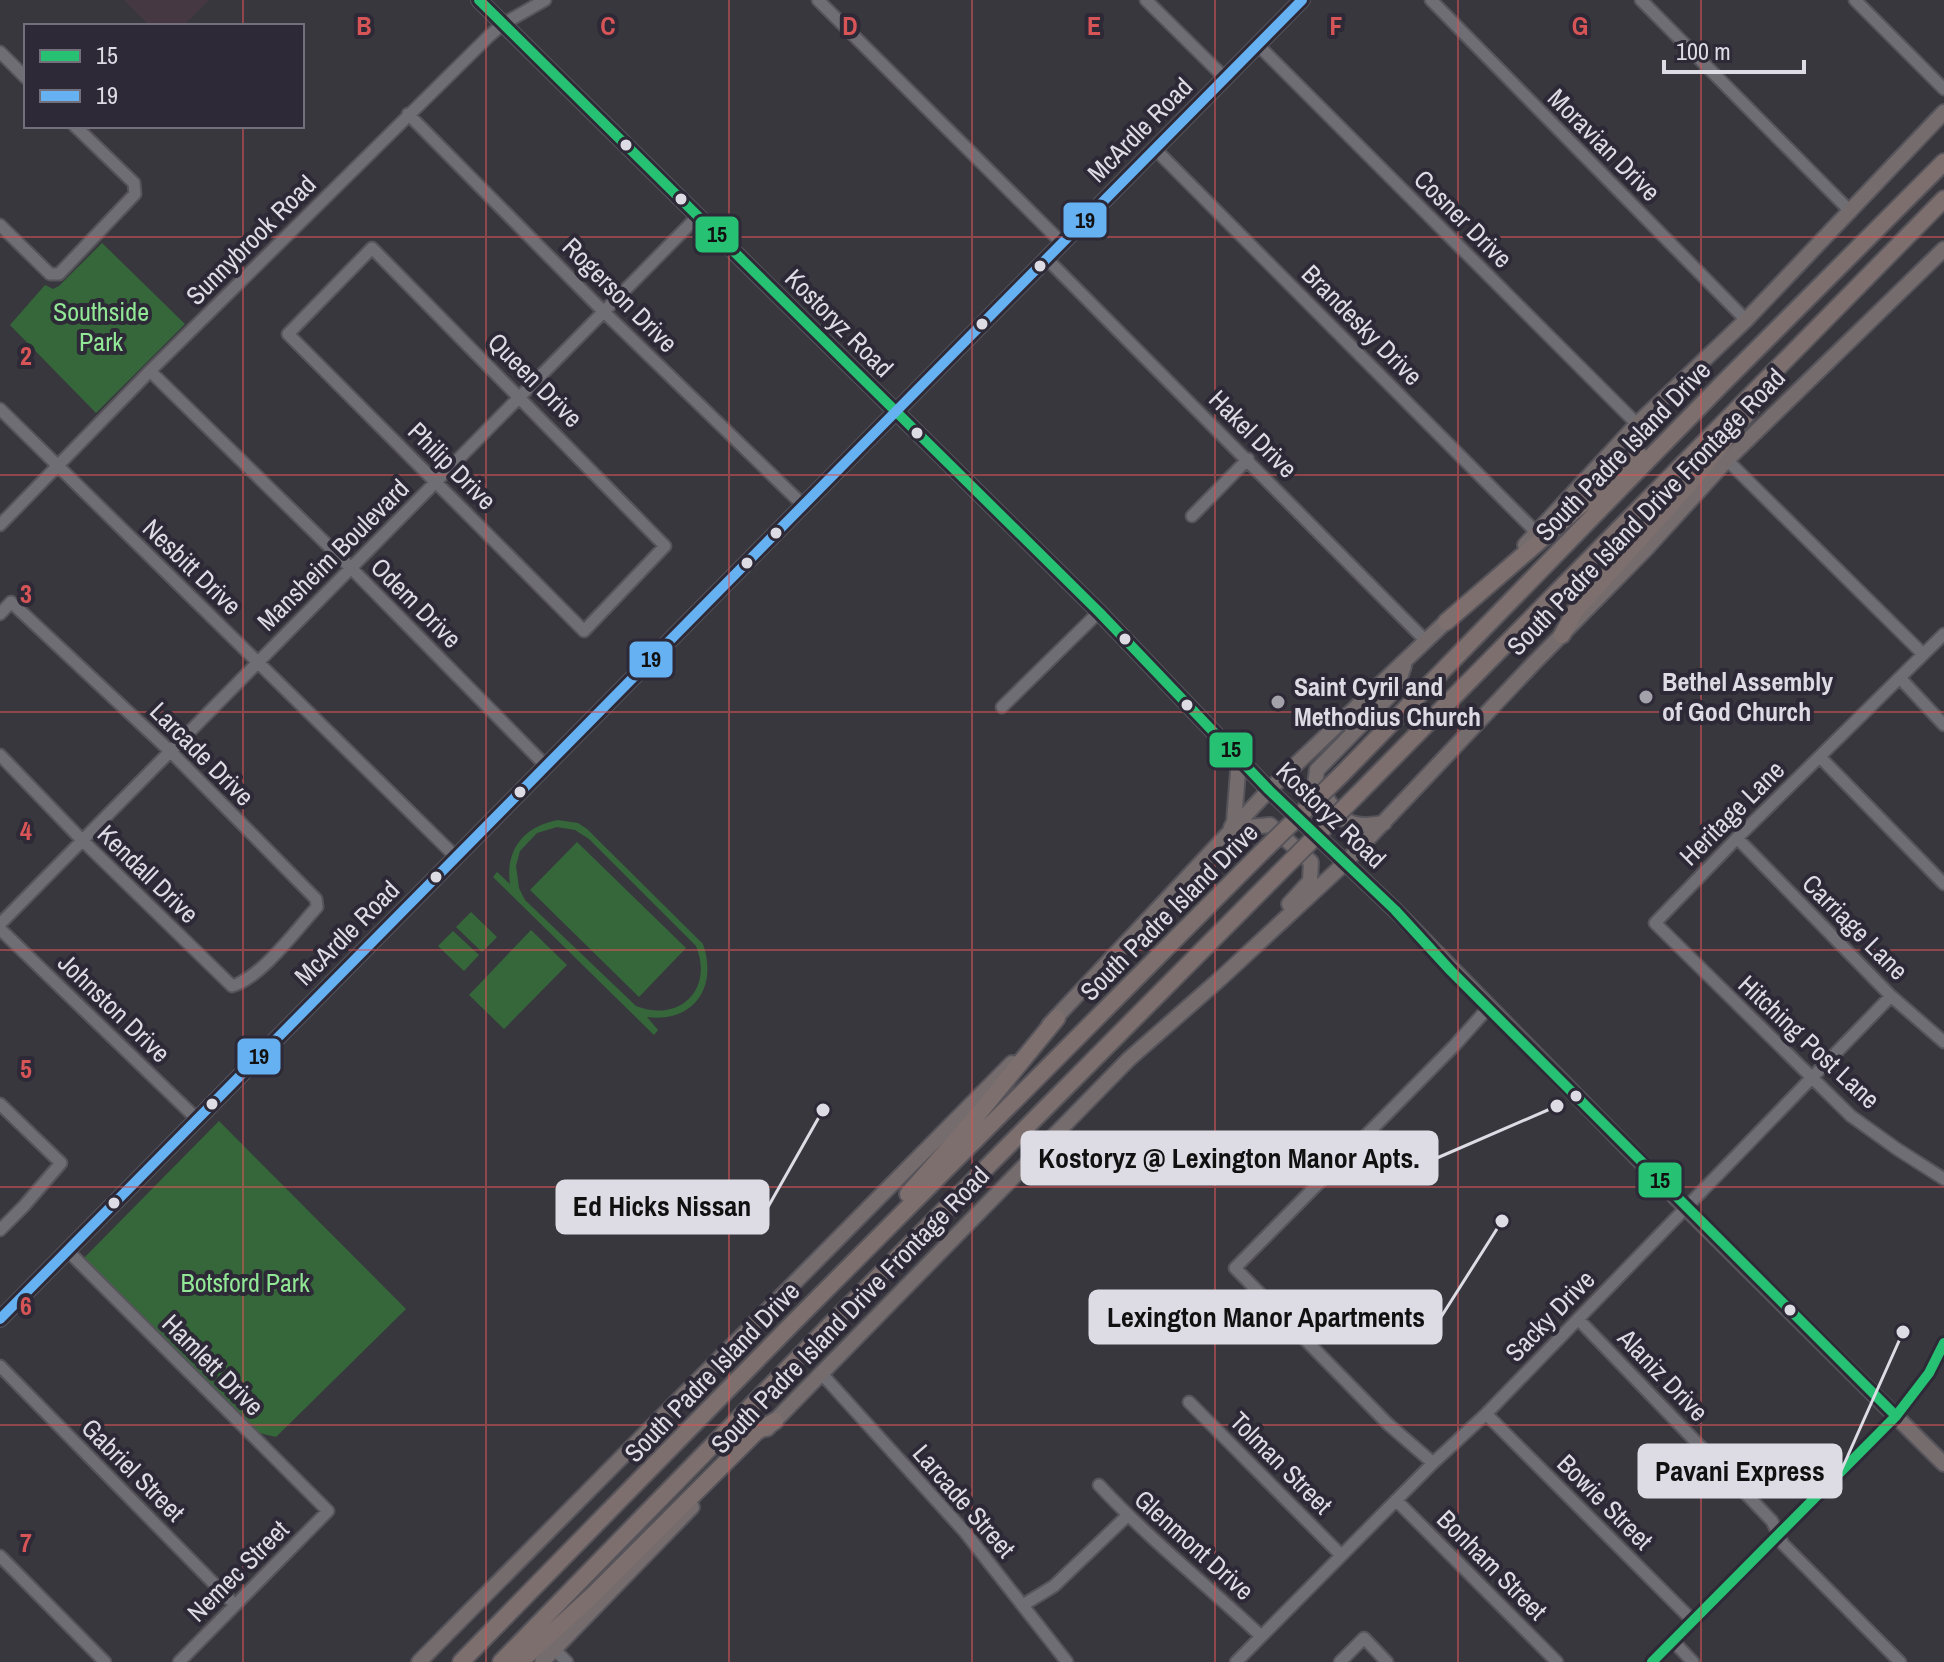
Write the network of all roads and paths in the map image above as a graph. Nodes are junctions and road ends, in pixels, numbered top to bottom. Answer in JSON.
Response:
{"nodes":[{"id":1,"x":479,"y":0,"type":"edge"},
{"id":2,"x":545,"y":0,"type":"edge"},
{"id":3,"x":818,"y":0,"type":"edge"},
{"id":4,"x":1146,"y":0,"type":"edge"},
{"id":5,"x":1302,"y":0,"type":"edge"},
{"id":6,"x":1431,"y":0,"type":"edge"},
{"id":7,"x":1641,"y":0,"type":"edge"},
{"id":8,"x":1855,"y":0,"type":"edge"},
{"id":9,"x":503,"y":24,"type":"junction"},
{"id":10,"x":1258,"y":45,"type":"junction"},
{"id":11,"x":0,"y":52,"type":"edge"},
{"id":12,"x":24,"y":76,"type":"edge"},
{"id":13,"x":1225,"y":78,"type":"junction"},
{"id":14,"x":1944,"y":89,"type":"edge"},
{"id":15,"x":1944,"y":112,"type":"edge"},
{"id":16,"x":408,"y":114,"type":"junction"},
{"id":17,"x":77,"y":128,"type":"edge"},
{"id":18,"x":1155,"y":149,"type":"junction"},
{"id":19,"x":1944,"y":162,"type":"edge"},
{"id":20,"x":1944,"y":199,"type":"edge"},
{"id":21,"x":1851,"y":212,"type":"junction"},
{"id":22,"x":697,"y":217,"type":"junction"},
{"id":23,"x":0,"y":225,"type":"edge"},
{"id":24,"x":1062,"y":243,"type":"junction"},
{"id":25,"x":1944,"y":249,"type":"edge"},
{"id":26,"x":1047,"y":259,"type":"junction"},
{"id":27,"x":330,"y":292,"type":"joint"},
{"id":28,"x":604,"y":312,"type":"junction"},
{"id":29,"x":1746,"y":320,"type":"junction"},
{"id":30,"x":1814,"y":332,"type":"junction"},
{"id":31,"x":150,"y":371,"type":"junction"},
{"id":32,"x":1722,"y":384,"type":"junction"},
{"id":33,"x":521,"y":396,"type":"junction"},
{"id":34,"x":0,"y":409,"type":"edge"},
{"id":35,"x":895,"y":412,"type":"junction"},
{"id":36,"x":1637,"y":424,"type":"junction"},
{"id":37,"x":1248,"y":459,"type":"junction"},
{"id":38,"x":1727,"y":460,"type":"junction"},
{"id":39,"x":57,"y":467,"type":"junction"},
{"id":40,"x":437,"y":481,"type":"junction"},
{"id":41,"x":803,"y":505,"type":"junction"},
{"id":42,"x":1192,"y":516,"type":"dead end"},
{"id":43,"x":0,"y":525,"type":"edge"},
{"id":44,"x":1537,"y":533,"type":"junction"},
{"id":45,"x":351,"y":568,"type":"junction"},
{"id":46,"x":625,"y":588,"type":"joint"},
{"id":47,"x":1099,"y":612,"type":"junction"},
{"id":48,"x":0,"y":614,"type":"edge"},
{"id":49,"x":1446,"y":622,"type":"junction"},
{"id":50,"x":1944,"y":634,"type":"edge"},
{"id":51,"x":1562,"y":635,"type":"junction"},
{"id":52,"x":1426,"y":641,"type":"junction"},
{"id":53,"x":1923,"y":654,"type":"junction"},
{"id":54,"x":1405,"y":661,"type":"junction"},
{"id":55,"x":258,"y":663,"type":"junction"},
{"id":56,"x":1900,"y":678,"type":"junction"},
{"id":57,"x":1002,"y":707,"type":"dead end"},
{"id":58,"x":1944,"y":725,"type":"edge"},
{"id":59,"x":170,"y":751,"type":"junction"},
{"id":60,"x":0,"y":755,"type":"edge"},
{"id":61,"x":1820,"y":757,"type":"junction"},
{"id":62,"x":1239,"y":759,"type":"junction"},
{"id":63,"x":546,"y":766,"type":"junction"},
{"id":64,"x":1269,"y":790,"type":"junction"},
{"id":65,"x":1384,"y":823,"type":"junction"},
{"id":66,"x":1227,"y":836,"type":"junction"},
{"id":67,"x":1737,"y":838,"type":"junction"},
{"id":68,"x":82,"y":840,"type":"junction"},
{"id":69,"x":456,"y":857,"type":"junction"},
{"id":70,"x":1345,"y":863,"type":"junction"},
{"id":71,"x":1944,"y":884,"type":"edge"},
{"id":72,"x":1655,"y":923,"type":"joint"},
{"id":73,"x":0,"y":926,"type":"edge"},
{"id":74,"x":272,"y":957,"type":"joint"},
{"id":75,"x":1221,"y":978,"type":"junction"},
{"id":76,"x":1891,"y":996,"type":"junction"},
{"id":77,"x":1489,"y":1007,"type":"junction"},
{"id":78,"x":1057,"y":1018,"type":"junction"},
{"id":79,"x":1944,"y":1042,"type":"edge"},
{"id":80,"x":1811,"y":1078,"type":"junction"},
{"id":81,"x":0,"y":1104,"type":"edge"},
{"id":82,"x":197,"y":1119,"type":"junction"},
{"id":83,"x":1944,"y":1179,"type":"edge"},
{"id":84,"x":1685,"y":1207,"type":"junction"},
{"id":85,"x":0,"y":1230,"type":"edge"},
{"id":86,"x":67,"y":1250,"type":"junction"},
{"id":87,"x":0,"y":1319,"type":"edge"},
{"id":88,"x":1578,"y":1319,"type":"junction"},
{"id":89,"x":792,"y":1324,"type":"junction"},
{"id":90,"x":1944,"y":1343,"type":"edge"},
{"id":91,"x":0,"y":1366,"type":"edge"},
{"id":92,"x":821,"y":1373,"type":"junction"},
{"id":93,"x":1189,"y":1402,"type":"dead end"},
{"id":94,"x":1486,"y":1414,"type":"junction"},
{"id":95,"x":1896,"y":1416,"type":"junction"},
{"id":96,"x":775,"y":1421,"type":"junction"},
{"id":97,"x":1433,"y":1463,"type":"junction"},
{"id":98,"x":1944,"y":1464,"type":"edge"},
{"id":99,"x":1099,"y":1485,"type":"dead end"},
{"id":100,"x":1396,"y":1500,"type":"junction"},
{"id":101,"x":328,"y":1511,"type":"joint"},
{"id":102,"x":1127,"y":1516,"type":"junction"},
{"id":103,"x":1778,"y":1534,"type":"junction"},
{"id":104,"x":1341,"y":1555,"type":"junction"},
{"id":105,"x":0,"y":1556,"type":"edge"},
{"id":106,"x":235,"y":1605,"type":"junction"},
{"id":107,"x":1023,"y":1605,"type":"junction"},
{"id":108,"x":1693,"y":1621,"type":"junction"},
{"id":109,"x":1261,"y":1636,"type":"junction"},
{"id":110,"x":1673,"y":1641,"type":"junction"},
{"id":111,"x":554,"y":1649,"type":"junction"},
{"id":112,"x":105,"y":1662,"type":"edge"},
{"id":113,"x":179,"y":1662,"type":"edge"},
{"id":114,"x":419,"y":1662,"type":"edge"},
{"id":115,"x":461,"y":1662,"type":"edge"},
{"id":116,"x":501,"y":1662,"type":"edge"},
{"id":117,"x":520,"y":1662,"type":"edge"},
{"id":118,"x":542,"y":1662,"type":"edge"},
{"id":119,"x":567,"y":1662,"type":"edge"},
{"id":120,"x":1067,"y":1662,"type":"edge"},
{"id":121,"x":1236,"y":1662,"type":"edge"},
{"id":122,"x":1340,"y":1662,"type":"edge"},
{"id":123,"x":1387,"y":1662,"type":"edge"},
{"id":124,"x":1557,"y":1662,"type":"edge"},
{"id":125,"x":1652,"y":1662,"type":"edge"},
{"id":126,"x":1693,"y":1662,"type":"edge"},
{"id":127,"x":1900,"y":1662,"type":"edge"}],
"edges":[{"from":1,"to":9,"type":"main road","name":"Kostoryz Road"},
{"from":2,"to":9,"type":"street","name":"Sunnybrook Road"},
{"from":3,"to":24,"type":"street"},
{"from":4,"to":13,"type":"street"},
{"from":5,"to":10,"type":"main road","name":"McArdle Road"},
{"from":6,"to":29,"type":"street","name":"Moravian Drive"},
{"from":7,"to":21,"type":"street"},
{"from":8,"to":14,"type":"street"},
{"from":9,"to":16,"type":"street","name":"Sunnybrook Road"},
{"from":9,"to":22,"type":"main road","name":"Kostoryz Road"},
{"from":10,"to":13,"type":"main road","name":"McArdle Road"},
{"from":10,"to":36,"type":"street","name":"Cosner Drive"},
{"from":11,"to":12,"type":"street"},
{"from":13,"to":18,"type":"main road","name":"McArdle Road"},
{"from":15,"to":21,"type":"main road"},
{"from":16,"to":28,"type":"street","name":"Rogerson Drive"},
{"from":16,"to":31,"type":"street","name":"Sunnybrook Road"},
{"from":17,"to":23,"type":"street"},
{"from":18,"to":24,"type":"main road","name":"McArdle Road"},
{"from":18,"to":44,"type":"street","name":"Brandesky Drive"},
{"from":19,"to":32,"type":"highway","name":"South Padre Island Drive"},
{"from":20,"to":30,"type":"highway","name":"South Padre Island Drive"},
{"from":21,"to":29,"type":"main road"},
{"from":22,"to":28,"type":"street","name":"Mansheim Boulevard"},
{"from":22,"to":35,"type":"main road","name":"Kostoryz Road"},
{"from":24,"to":26,"type":"main road","name":"McArdle Road"},
{"from":25,"to":38,"type":"main road","name":"South Padre Island Drive Frontage Road"},
{"from":26,"to":35,"type":"main road","name":"McArdle Road"},
{"from":26,"to":37,"type":"street","name":"Hakel Drive"},
{"from":27,"to":33,"type":"street","name":"Queen Drive"},
{"from":27,"to":40,"type":"street","name":"Philip Drive"},
{"from":28,"to":33,"type":"street","name":"Mansheim Boulevard"},
{"from":28,"to":41,"type":"street","name":"Rogerson Drive"},
{"from":29,"to":36,"type":"main road"},
{"from":30,"to":51,"type":"highway"},
{"from":30,"to":116,"type":"highway","name":"South Padre Island Drive","bridge":true},
{"from":31,"to":39,"type":"street","name":"Sunnybrook Road"},
{"from":31,"to":45,"type":"street","name":"Odem Drive"},
{"from":32,"to":49,"type":"highway"},
{"from":32,"to":89,"type":"highway","name":"South Padre Island Drive","bridge":true},
{"from":33,"to":40,"type":"street","name":"Mansheim Boulevard"},
{"from":33,"to":46,"type":"street","name":"Queen Drive"},
{"from":34,"to":39,"type":"street","name":"Nesbitt Drive"},
{"from":35,"to":41,"type":"main road","name":"McArdle Road"},
{"from":35,"to":47,"type":"main road","name":"Kostoryz Road"},
{"from":36,"to":44,"type":"main road"},
{"from":37,"to":42,"type":"street"},
{"from":37,"to":52,"type":"street","name":"Hakel Drive"},
{"from":38,"to":51,"type":"main road","name":"South Padre Island Drive Frontage Road"},
{"from":38,"to":53,"type":"street"},
{"from":39,"to":43,"type":"street","name":"Sunnybrook Road"},
{"from":39,"to":55,"type":"street","name":"Nesbitt Drive"},
{"from":40,"to":45,"type":"street","name":"Mansheim Boulevard"},
{"from":40,"to":46,"type":"street","name":"Philip Drive"},
{"from":41,"to":63,"type":"main road","name":"McArdle Road"},
{"from":44,"to":49,"type":"main road"},
{"from":45,"to":55,"type":"street","name":"Mansheim Boulevard"},
{"from":45,"to":63,"type":"street","name":"Odem Drive"},
{"from":47,"to":57,"type":"street"},
{"from":47,"to":62,"type":"main road","name":"Kostoryz Road"},
{"from":48,"to":59,"type":"street","name":"Larcade Drive"},
{"from":49,"to":52,"type":"main road"},
{"from":50,"to":53,"type":"street","name":"Heritage Lane"},
{"from":51,"to":65,"type":"main road","name":"South Padre Island Drive Frontage Road"},
{"from":52,"to":54,"type":"main road"},
{"from":53,"to":56,"type":"street","name":"Heritage Lane"},
{"from":54,"to":64,"type":"main road"},
{"from":54,"to":65,"type":"main road"},
{"from":55,"to":59,"type":"street","name":"Mansheim Boulevard"},
{"from":55,"to":69,"type":"street","name":"Nesbitt Drive"},
{"from":56,"to":58,"type":"street"},
{"from":56,"to":61,"type":"street","name":"Heritage Lane"},
{"from":59,"to":68,"type":"street","name":"Mansheim Boulevard"},
{"from":59,"to":74,"type":"street","name":"Larcade Drive"},
{"from":60,"to":68,"type":"street","name":"Kendall Drive"},
{"from":61,"to":67,"type":"street","name":"Heritage Lane"},
{"from":61,"to":71,"type":"street"},
{"from":62,"to":64,"type":"main road","name":"Kostoryz Road"},
{"from":62,"to":66,"type":"main road"},
{"from":63,"to":69,"type":"main road","name":"McArdle Road"},
{"from":64,"to":66,"type":"main road"},
{"from":64,"to":70,"type":"main road","name":"Kostoryz Road"},
{"from":65,"to":70,"type":"main road","name":"South Padre Island Drive Frontage Road"},
{"from":66,"to":75,"type":"main road"},
{"from":66,"to":78,"type":"main road"},
{"from":67,"to":72,"type":"street","name":"Heritage Lane"},
{"from":67,"to":76,"type":"street","name":"Carriage Lane"},
{"from":68,"to":73,"type":"street","name":"Mansheim Boulevard"},
{"from":68,"to":74,"type":"street","name":"Kendall Drive"},
{"from":69,"to":82,"type":"main road","name":"McArdle Road"},
{"from":70,"to":75,"type":"main road","name":"South Padre Island Drive Frontage Road"},
{"from":70,"to":77,"type":"main road","name":"Kostoryz Road"},
{"from":72,"to":80,"type":"street","name":"Hitching Post Lane"},
{"from":73,"to":82,"type":"street","name":"Johnston Drive"},
{"from":75,"to":92,"type":"main road","name":"South Padre Island Drive Frontage Road"},
{"from":76,"to":79,"type":"street","name":"Carriage Lane"},
{"from":76,"to":80,"type":"street","name":"Sacky Drive"},
{"from":77,"to":84,"type":"main road","name":"Kostoryz Road"},
{"from":77,"to":97,"type":"street"},
{"from":78,"to":89,"type":"highway"},
{"from":78,"to":114,"type":"main road"},
{"from":80,"to":83,"type":"street","name":"Hitching Post Lane"},
{"from":80,"to":84,"type":"street","name":"Sacky Drive"},
{"from":81,"to":85,"type":"street"},
{"from":82,"to":86,"type":"main road","name":"McArdle Road"},
{"from":84,"to":88,"type":"street","name":"Sacky Drive"},
{"from":84,"to":95,"type":"main road","name":"Kostoryz Road"},
{"from":86,"to":87,"type":"main road","name":"McArdle Road"},
{"from":86,"to":101,"type":"street","name":"Hamlett Drive"},
{"from":88,"to":94,"type":"street","name":"Sacky Drive"},
{"from":88,"to":103,"type":"street","name":"Alaniz Drive"},
{"from":89,"to":115,"type":"highway","name":"South Padre Island Drive"},
{"from":90,"to":95,"type":"street"},
{"from":91,"to":106,"type":"street","name":"Gabriel Street"},
{"from":92,"to":96,"type":"main road","name":"South Padre Island Drive Frontage Road"},
{"from":92,"to":107,"type":"street","name":"Larcade Street"},
{"from":93,"to":104,"type":"street","name":"Tolman Street"},
{"from":94,"to":97,"type":"street","name":"Sacky Drive"},
{"from":94,"to":108,"type":"street","name":"Bowie Street"},
{"from":95,"to":98,"type":"main road","name":"Kostoryz Road"},
{"from":95,"to":103,"type":"street"},
{"from":96,"to":111,"type":"main road","name":"South Padre Island Drive Frontage Road"},
{"from":96,"to":117,"type":"highway"},
{"from":97,"to":100,"type":"street","name":"Sacky Drive"},
{"from":99,"to":102,"type":"street","name":"Glenmont Drive"},
{"from":100,"to":104,"type":"street","name":"Sacky Drive"},
{"from":100,"to":124,"type":"street","name":"Bonham Street"},
{"from":101,"to":106,"type":"street","name":"Nemec Street"},
{"from":102,"to":107,"type":"street"},
{"from":102,"to":109,"type":"street","name":"Glenmont Drive"},
{"from":103,"to":108,"type":"street"},
{"from":103,"to":127,"type":"street","name":"Alaniz Drive"},
{"from":104,"to":109,"type":"street","name":"Sacky Drive"},
{"from":105,"to":112,"type":"street"},
{"from":106,"to":113,"type":"street","name":"Nemec Street"},
{"from":107,"to":120,"type":"street","name":"Larcade Street"},
{"from":108,"to":110,"type":"street"},
{"from":109,"to":121,"type":"street","name":"Sacky Drive"},
{"from":110,"to":125,"type":"street"},
{"from":110,"to":126,"type":"street"},
{"from":111,"to":118,"type":"main road","name":"South Padre Island Drive Frontage Road"},
{"from":111,"to":119,"type":"street"},
{"from":122,"to":123,"type":"street"}]}
